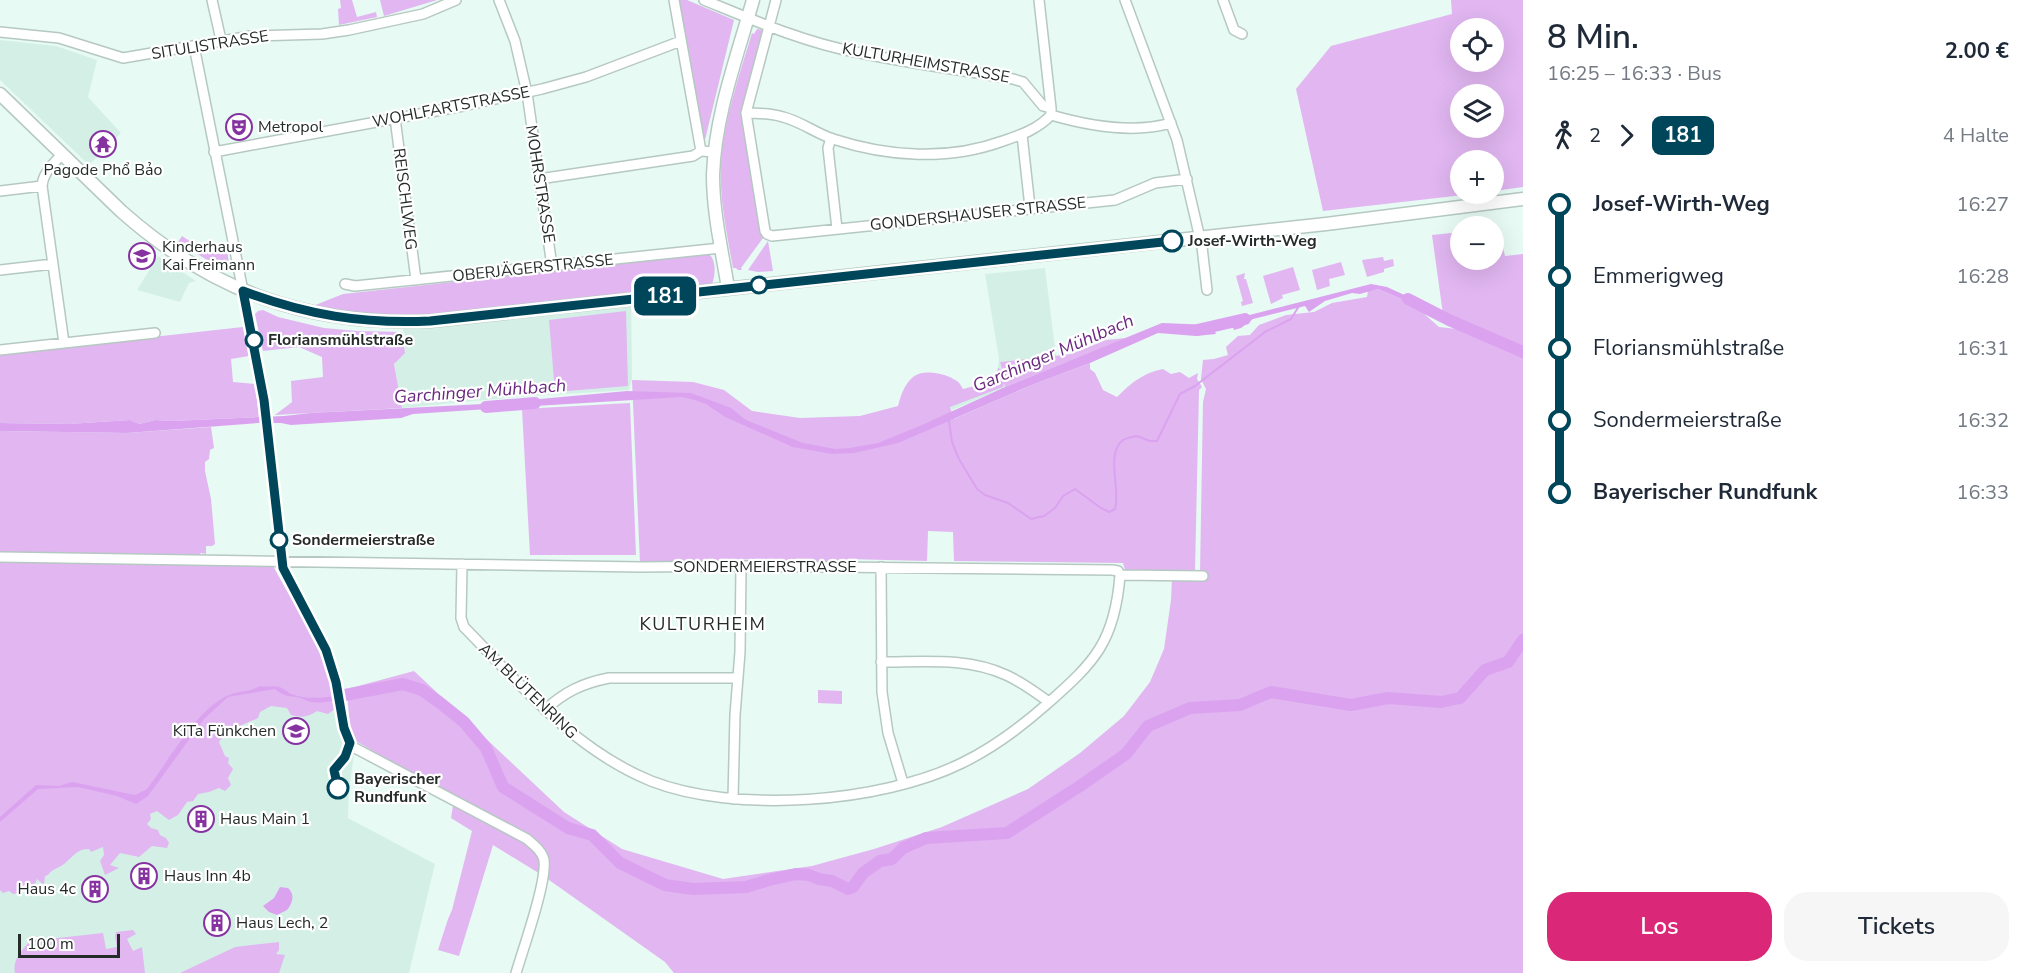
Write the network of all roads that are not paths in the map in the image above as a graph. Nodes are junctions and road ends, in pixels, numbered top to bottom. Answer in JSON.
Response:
{"nodes":[{"id":1,"x":212,"y":0,"type":"edge"},
{"id":2,"x":456,"y":0,"type":"edge"},
{"id":3,"x":499,"y":0,"type":"edge"},
{"id":4,"x":674,"y":0,"type":"edge"},
{"id":5,"x":704,"y":0,"type":"edge"},
{"id":6,"x":753,"y":0,"type":"edge"},
{"id":7,"x":776,"y":0,"type":"edge"},
{"id":8,"x":1040,"y":0,"type":"edge"},
{"id":9,"x":1125,"y":0,"type":"edge"},
{"id":10,"x":1223,"y":0,"type":"edge"},
{"id":11,"x":748,"y":18,"type":"junction"},
{"id":12,"x":770,"y":26,"type":"junction"},
{"id":13,"x":0,"y":33,"type":"edge"},
{"id":14,"x":1242,"y":34,"type":"dead end"},
{"id":15,"x":221,"y":40,"type":"junction"},
{"id":16,"x":681,"y":40,"type":"junction"},
{"id":17,"x":194,"y":46,"type":"junction"},
{"id":18,"x":1048,"y":84,"type":"junction"},
{"id":19,"x":1031,"y":92,"type":"junction"},
{"id":20,"x":527,"y":93,"type":"junction"},
{"id":21,"x":0,"y":94,"type":"edge"},
{"id":22,"x":1051,"y":112,"type":"junction"},
{"id":23,"x":746,"y":113,"type":"junction"},
{"id":24,"x":395,"y":118,"type":"junction"},
{"id":25,"x":1171,"y":123,"type":"junction"},
{"id":26,"x":1022,"y":135,"type":"junction"},
{"id":27,"x":831,"y":138,"type":"junction"},
{"id":28,"x":701,"y":151,"type":"junction"},
{"id":29,"x":214,"y":152,"type":"junction"},
{"id":30,"x":715,"y":152,"type":"junction"},
{"id":31,"x":62,"y":154,"type":"junction"},
{"id":32,"x":539,"y":179,"type":"junction"},
{"id":33,"x":1187,"y":179,"type":"junction"},
{"id":34,"x":42,"y":186,"type":"junction"},
{"id":35,"x":0,"y":191,"type":"edge"},
{"id":36,"x":1523,"y":199,"type":"edge"},
{"id":37,"x":1030,"y":207,"type":"junction"},
{"id":38,"x":837,"y":229,"type":"junction"},
{"id":39,"x":1200,"y":238,"type":"junction"},
{"id":40,"x":721,"y":248,"type":"junction"},
{"id":41,"x":53,"y":264,"type":"junction"},
{"id":42,"x":552,"y":266,"type":"junction"},
{"id":43,"x":0,"y":270,"type":"edge"},
{"id":44,"x":416,"y":280,"type":"junction"},
{"id":45,"x":345,"y":285,"type":"dead end"},
{"id":46,"x":728,"y":288,"type":"junction"},
{"id":47,"x":1207,"y":290,"type":"dead end"},
{"id":48,"x":243,"y":291,"type":"junction"},
{"id":49,"x":154,"y":333,"type":"dead end"},
{"id":50,"x":64,"y":343,"type":"junction"},
{"id":51,"x":0,"y":350,"type":"edge"},
{"id":52,"x":0,"y":557,"type":"edge"},
{"id":53,"x":281,"y":560,"type":"junction"},
{"id":54,"x":462,"y":564,"type":"junction"},
{"id":55,"x":741,"y":566,"type":"junction"},
{"id":56,"x":881,"y":567,"type":"junction"},
{"id":57,"x":1120,"y":575,"type":"junction"},
{"id":58,"x":1203,"y":576,"type":"dead end"},
{"id":59,"x":881,"y":662,"type":"junction"},
{"id":60,"x":738,"y":678,"type":"junction"},
{"id":61,"x":1049,"y":702,"type":"junction"},
{"id":62,"x":545,"y":710,"type":"junction"},
{"id":63,"x":903,"y":783,"type":"junction"},
{"id":64,"x":733,"y":799,"type":"junction"},
{"id":65,"x":516,"y":973,"type":"edge"}],
"edges":[{"from":1,"to":15,"type":"street"},
{"from":2,"to":15,"type":"street","name":"SITULISTRASSE"},
{"from":3,"to":20,"type":"street","name":"MOHRSTRASSE"},
{"from":4,"to":16,"type":"street"},
{"from":5,"to":11,"type":"street","name":"KULTURHEIMSTRASSE"},
{"from":6,"to":11,"type":"main road"},
{"from":7,"to":12,"type":"street"},
{"from":8,"to":18,"type":"street"},
{"from":9,"to":25,"type":"street"},
{"from":10,"to":14,"type":"street"},
{"from":11,"to":12,"type":"street","name":"KULTURHEIMSTRASSE"},
{"from":11,"to":30,"type":"main road"},
{"from":12,"to":19,"type":"street","name":"KULTURHEIMSTRASSE"},
{"from":12,"to":23,"type":"street"},
{"from":13,"to":17,"type":"street","name":"SITULISTRASSE"},
{"from":15,"to":17,"type":"street","name":"SITULISTRASSE"},
{"from":16,"to":20,"type":"street","name":"WOHLFARTSTRASSE"},
{"from":16,"to":28,"type":"street"},
{"from":17,"to":29,"type":"street"},
{"from":18,"to":19,"type":"street"},
{"from":18,"to":22,"type":"street"},
{"from":19,"to":22,"type":"street","name":"KULTURHEIMSTRASSE"},
{"from":20,"to":24,"type":"street","name":"WOHLFARTSTRASSE"},
{"from":20,"to":32,"type":"street","name":"MOHRSTRASSE"},
{"from":21,"to":31,"type":"main road"},
{"from":22,"to":25,"type":"street","name":"KULTURHEIMSTRASSE"},
{"from":22,"to":26,"type":"street"},
{"from":23,"to":27,"type":"street"},
{"from":23,"to":38,"type":"street","name":"GONDERSHAUSER STRASSE"},
{"from":24,"to":29,"type":"street","name":"WOHLFARTSTRASSE"},
{"from":24,"to":44,"type":"street","name":"REISCHLWEG"},
{"from":25,"to":33,"type":"street"},
{"from":26,"to":27,"type":"street"},
{"from":26,"to":37,"type":"street"},
{"from":27,"to":38,"type":"street"},
{"from":28,"to":30,"type":"street"},
{"from":28,"to":32,"type":"street"},
{"from":29,"to":48,"type":"street"},
{"from":30,"to":40,"type":"main road"},
{"from":31,"to":34,"type":"street"},
{"from":31,"to":48,"type":"main road"},
{"from":32,"to":42,"type":"street","name":"MOHRSTRASSE"},
{"from":33,"to":37,"type":"street","name":"GONDERSHAUSER STRASSE"},
{"from":33,"to":39,"type":"street"},
{"from":34,"to":35,"type":"street"},
{"from":34,"to":41,"type":"street"},
{"from":36,"to":39,"type":"main road"},
{"from":37,"to":38,"type":"street","name":"GONDERSHAUSER STRASSE"},
{"from":39,"to":46,"type":"main road"},
{"from":39,"to":47,"type":"street"},
{"from":40,"to":42,"type":"street","name":"OBERJÄGERSTRASSE"},
{"from":40,"to":46,"type":"main road"},
{"from":41,"to":43,"type":"street"},
{"from":41,"to":50,"type":"street"},
{"from":42,"to":44,"type":"street","name":"OBERJÄGERSTRASSE"},
{"from":44,"to":45,"type":"street","name":"OBERJÄGERSTRASSE"},
{"from":46,"to":48,"type":"main road"},
{"from":48,"to":53,"type":"street"},
{"from":49,"to":50,"type":"street"},
{"from":50,"to":51,"type":"street"},
{"from":52,"to":53,"type":"street","name":"SONDERMEIERSTRASSE"},
{"from":53,"to":54,"type":"street","name":"SONDERMEIERSTRASSE"},
{"from":53,"to":65,"type":"street"},
{"from":54,"to":55,"type":"street","name":"SONDERMEIERSTRASSE"},
{"from":54,"to":62,"type":"street","name":"AM BLÜTENRING"},
{"from":55,"to":56,"type":"street","name":"SONDERMEIERSTRASSE"},
{"from":55,"to":60,"type":"street"},
{"from":56,"to":57,"type":"street","name":"SONDERMEIERSTRASSE"},
{"from":56,"to":59,"type":"street"},
{"from":57,"to":58,"type":"street","name":"SONDERMEIERSTRASSE"},
{"from":57,"to":61,"type":"street","name":"AM BLÜTENRING"},
{"from":59,"to":61,"type":"street"},
{"from":59,"to":63,"type":"street"},
{"from":60,"to":62,"type":"street"},
{"from":60,"to":64,"type":"street"},
{"from":61,"to":63,"type":"street","name":"AM BLÜTENRING"},
{"from":62,"to":64,"type":"street","name":"AM BLÜTENRING"},
{"from":63,"to":64,"type":"street","name":"AM BLÜTENRING"}]}
